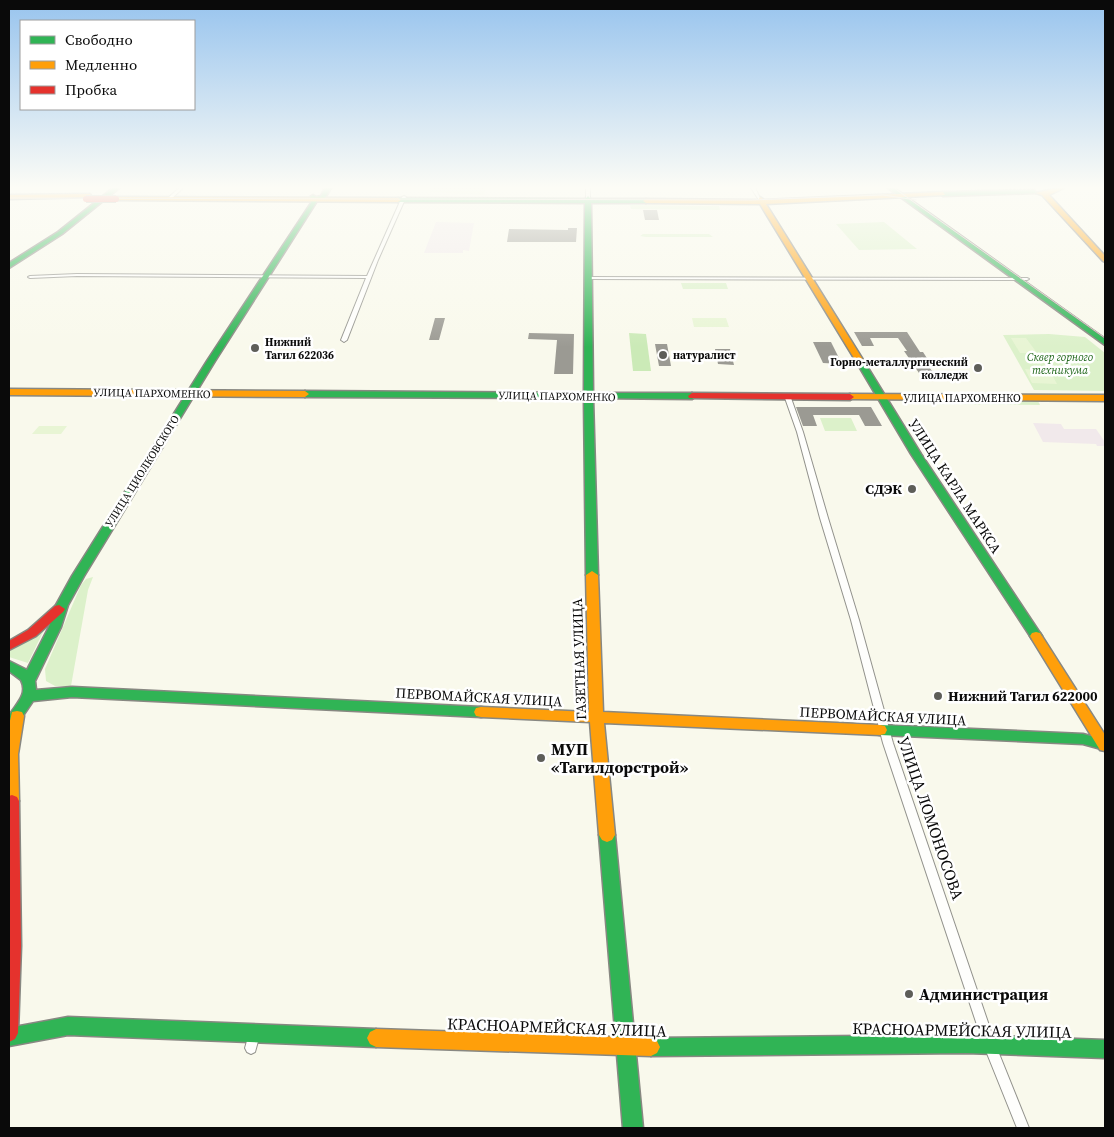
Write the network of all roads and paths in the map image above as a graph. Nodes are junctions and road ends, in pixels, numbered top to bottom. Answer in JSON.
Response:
{"nodes":[{"id":1,"x":48,"y":241,"type":"edge"},
{"id":2,"x":289,"y":241,"type":"edge"},
{"id":3,"x":385,"y":241,"type":"edge"},
{"id":4,"x":588,"y":241,"type":"edge"},
{"id":5,"x":785,"y":241,"type":"edge"},
{"id":6,"x":970,"y":241,"type":"edge"},
{"id":7,"x":1089,"y":241,"type":"edge"},
{"id":8,"x":1105,"y":260,"type":"edge"},
{"id":9,"x":9,"y":266,"type":"edge"},
{"id":10,"x":30,"y":277,"type":"dead end"},
{"id":11,"x":266,"y":277,"type":"junction"},
{"id":12,"x":370,"y":277,"type":"junction"},
{"id":13,"x":588,"y":278,"type":"junction"},
{"id":14,"x":808,"y":279,"type":"junction"},
{"id":15,"x":1022,"y":279,"type":"junction"},
{"id":16,"x":1105,"y":333,"type":"edge"},
{"id":17,"x":344,"y":340,"type":"dead end"},
{"id":18,"x":1105,"y":343,"type":"edge"},
{"id":19,"x":9,"y":392,"type":"edge"},
{"id":20,"x":190,"y":393,"type":"junction"},
{"id":21,"x":589,"y":396,"type":"junction"},
{"id":22,"x":788,"y":398,"type":"junction"},
{"id":23,"x":880,"y":398,"type":"junction"},
{"id":24,"x":1105,"y":398,"type":"edge"},
{"id":25,"x":62,"y":605,"type":"junction"},
{"id":26,"x":9,"y":646,"type":"edge"},
{"id":27,"x":9,"y":666,"type":"edge"},
{"id":28,"x":29,"y":679,"type":"junction"},
{"id":29,"x":30,"y":696,"type":"junction"},
{"id":30,"x":596,"y":717,"type":"junction"},
{"id":31,"x":13,"y":720,"type":"edge"},
{"id":32,"x":884,"y":730,"type":"junction"},
{"id":33,"x":1105,"y":745,"type":"edge"},
{"id":34,"x":254,"y":1034,"type":"junction"},
{"id":35,"x":9,"y":1035,"type":"edge"},
{"id":36,"x":990,"y":1046,"type":"junction"},
{"id":37,"x":625,"y":1047,"type":"junction"},
{"id":38,"x":251,"y":1048,"type":"dead end"},
{"id":39,"x":1105,"y":1049,"type":"edge"},
{"id":40,"x":633,"y":1128,"type":"edge"},
{"id":41,"x":1023,"y":1128,"type":"edge"}],
"edges":[{"from":1,"to":9,"type":"main road"},
{"from":2,"to":11,"type":"main road","name":"УЛИЦА ЦИОЛКОВСКОГО"},
{"from":3,"to":12,"type":"street"},
{"from":4,"to":13,"type":"main road","name":"ГАЗЕТНАЯ УЛИЦА"},
{"from":5,"to":14,"type":"main road","name":"УЛИЦА КАРЛА МАРКСА"},
{"from":6,"to":15,"type":"main road"},
{"from":7,"to":8,"type":"main road"},
{"from":10,"to":11,"type":"street"},
{"from":11,"to":12,"type":"street"},
{"from":11,"to":20,"type":"main road","name":"УЛИЦА ЦИОЛКОВСКОГО"},
{"from":12,"to":17,"type":"street"},
{"from":13,"to":14,"type":"street"},
{"from":13,"to":21,"type":"main road","name":"ГАЗЕТНАЯ УЛИЦА"},
{"from":14,"to":15,"type":"street"},
{"from":14,"to":23,"type":"main road","name":"УЛИЦА КАРЛА МАРКСА"},
{"from":15,"to":16,"type":"main road"},
{"from":15,"to":18,"type":"main road"},
{"from":19,"to":20,"type":"main road","name":"УЛИЦА ПАРХОМЕНКО"},
{"from":20,"to":21,"type":"main road","name":"УЛИЦА ПАРХОМЕНКО"},
{"from":20,"to":25,"type":"main road","name":"УЛИЦА ЦИОЛКОВСКОГО"},
{"from":21,"to":22,"type":"main road","name":"УЛИЦА ПАРХОМЕНКО"},
{"from":21,"to":30,"type":"main road","name":"ГАЗЕТНАЯ УЛИЦА"},
{"from":22,"to":23,"type":"main road","name":"УЛИЦА ПАРХОМЕНКО"},
{"from":22,"to":32,"type":"street","name":"УЛИЦА ЛОМОНОСОВА"},
{"from":23,"to":24,"type":"main road","name":"УЛИЦА ПАРХОМЕНКО"},
{"from":23,"to":33,"type":"main road","name":"УЛИЦА КАРЛА МАРКСА"},
{"from":25,"to":26,"type":"main road","name":"УЛИЦА ЦИОЛКОВСКОГО"},
{"from":25,"to":28,"type":"main road","name":"УЛИЦА ЦИОЛКОВСКОГО"},
{"from":27,"to":28,"type":"main road"},
{"from":28,"to":29,"type":"main road"},
{"from":29,"to":30,"type":"main road","name":"ПЕРВОМАЙСКАЯ УЛИЦА"},
{"from":29,"to":31,"type":"main road"},
{"from":30,"to":32,"type":"main road","name":"ПЕРВОМАЙСКАЯ УЛИЦА"},
{"from":30,"to":37,"type":"main road","name":"ГАЗЕТНАЯ УЛИЦА"},
{"from":31,"to":35,"type":"main road"},
{"from":32,"to":33,"type":"main road","name":"ПЕРВОМАЙСКАЯ УЛИЦА"},
{"from":32,"to":36,"type":"street","name":"УЛИЦА ЛОМОНОСОВА"},
{"from":34,"to":35,"type":"main road","name":"КРАСНОАРМЕЙСКАЯ УЛИЦА"},
{"from":34,"to":37,"type":"main road","name":"КРАСНОАРМЕЙСКАЯ УЛИЦА"},
{"from":34,"to":38,"type":"street"},
{"from":36,"to":37,"type":"main road","name":"КРАСНОАРМЕЙСКАЯ УЛИЦА"},
{"from":36,"to":39,"type":"main road","name":"КРАСНОАРМЕЙСКАЯ УЛИЦА"},
{"from":36,"to":41,"type":"street","name":"УЛИЦА ЛОМОНОСОВА"},
{"from":37,"to":40,"type":"main road","name":"ГАЗЕТНАЯ УЛИЦА"}]}
